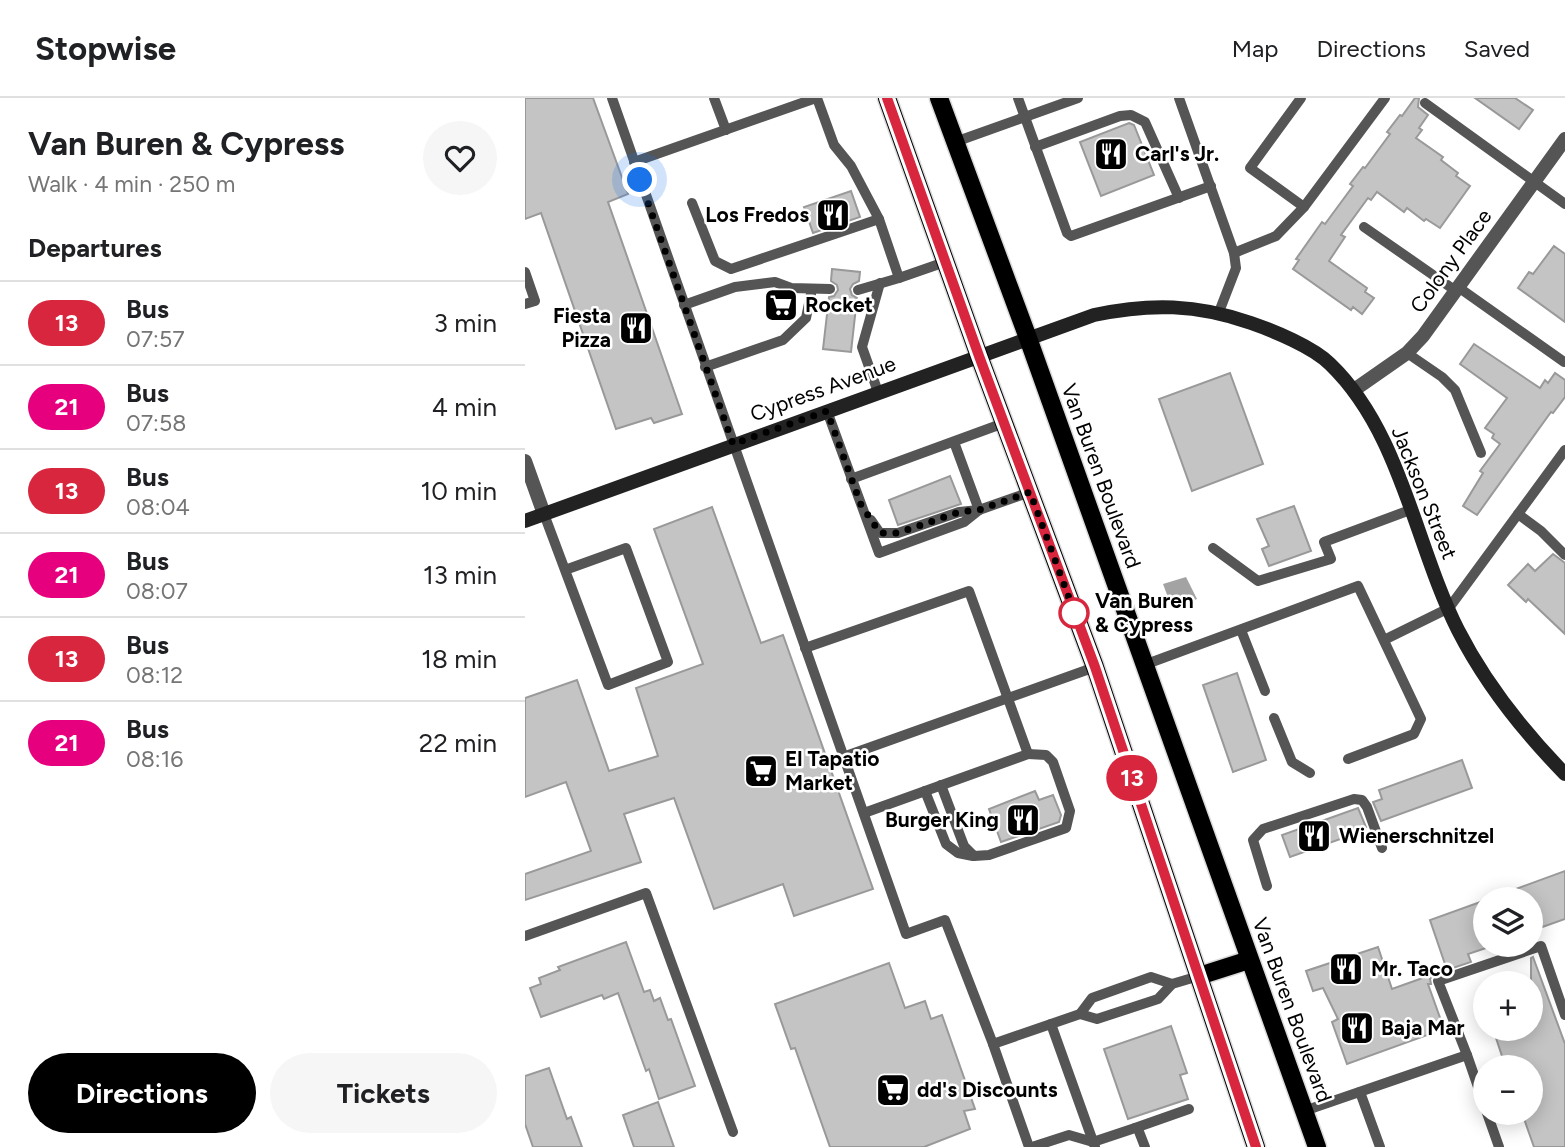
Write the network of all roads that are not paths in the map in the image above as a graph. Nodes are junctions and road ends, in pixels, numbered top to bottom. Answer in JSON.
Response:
{"nodes":[{"id":1,"x":612,"y":98,"type":"edge"},
{"id":2,"x":714,"y":98,"type":"edge"},
{"id":3,"x":816,"y":98,"type":"edge"},
{"id":4,"x":887,"y":98,"type":"edge"},
{"id":5,"x":939,"y":98,"type":"edge"},
{"id":6,"x":1018,"y":98,"type":"edge"},
{"id":7,"x":1077,"y":98,"type":"edge"},
{"id":8,"x":1179,"y":98,"type":"edge"},
{"id":9,"x":1301,"y":98,"type":"edge"},
{"id":10,"x":1385,"y":98,"type":"edge"},
{"id":11,"x":1425,"y":103,"type":"dead end"},
{"id":12,"x":1024,"y":117,"type":"junction"},
{"id":13,"x":726,"y":130,"type":"junction"},
{"id":14,"x":1565,"y":139,"type":"edge"},
{"id":15,"x":955,"y":142,"type":"junction"},
{"id":16,"x":1035,"y":147,"type":"junction"},
{"id":17,"x":634,"y":162,"type":"junction"},
{"id":18,"x":1534,"y":183,"type":"junction"},
{"id":19,"x":1211,"y":186,"type":"junction"},
{"id":20,"x":1179,"y":198,"type":"junction"},
{"id":21,"x":692,"y":203,"type":"dead end"},
{"id":22,"x":1565,"y":204,"type":"edge"},
{"id":23,"x":1304,"y":207,"type":"junction"},
{"id":24,"x":879,"y":219,"type":"junction"},
{"id":25,"x":1364,"y":226,"type":"dead end"},
{"id":26,"x":1234,"y":253,"type":"junction"},
{"id":27,"x":945,"y":262,"type":"junction"},
{"id":28,"x":525,"y":272,"type":"edge"},
{"id":29,"x":899,"y":278,"type":"junction"},
{"id":30,"x":880,"y":284,"type":"junction"},
{"id":31,"x":812,"y":289,"type":"junction"},
{"id":32,"x":830,"y":289,"type":"dead end"},
{"id":33,"x":1457,"y":289,"type":"junction"},
{"id":34,"x":858,"y":290,"type":"dead end"},
{"id":35,"x":525,"y":304,"type":"edge"},
{"id":36,"x":684,"y":305,"type":"junction"},
{"id":37,"x":1219,"y":312,"type":"junction"},
{"id":38,"x":1028,"y":338,"type":"junction"},
{"id":39,"x":1407,"y":353,"type":"junction"},
{"id":40,"x":979,"y":356,"type":"junction"},
{"id":41,"x":1564,"y":362,"type":"edge"},
{"id":42,"x":705,"y":367,"type":"junction"},
{"id":43,"x":1354,"y":390,"type":"junction"},
{"id":44,"x":879,"y":392,"type":"junction"},
{"id":45,"x":827,"y":411,"type":"junction"},
{"id":46,"x":1004,"y":423,"type":"junction"},
{"id":47,"x":954,"y":442,"type":"junction"},
{"id":48,"x":733,"y":444,"type":"junction"},
{"id":49,"x":1565,"y":450,"type":"edge"},
{"id":50,"x":1481,"y":453,"type":"dead end"},
{"id":51,"x":525,"y":460,"type":"edge"},
{"id":52,"x":851,"y":479,"type":"junction"},
{"id":53,"x":1030,"y":492,"type":"junction"},
{"id":54,"x":861,"y":505,"type":"junction"},
{"id":55,"x":979,"y":510,"type":"junction"},
{"id":56,"x":1410,"y":510,"type":"junction"},
{"id":57,"x":544,"y":514,"type":"junction"},
{"id":58,"x":1518,"y":514,"type":"junction"},
{"id":59,"x":525,"y":521,"type":"edge"},
{"id":60,"x":1213,"y":548,"type":"dead end"},
{"id":61,"x":1565,"y":555,"type":"edge"},
{"id":62,"x":565,"y":570,"type":"junction"},
{"id":63,"x":1448,"y":608,"type":"junction"},
{"id":64,"x":1241,"y":630,"type":"junction"},
{"id":65,"x":1384,"y":640,"type":"junction"},
{"id":66,"x":805,"y":648,"type":"junction"},
{"id":67,"x":1144,"y":666,"type":"junction"},
{"id":68,"x":1095,"y":667,"type":"junction"},
{"id":69,"x":1265,"y":691,"type":"dead end"},
{"id":70,"x":1009,"y":698,"type":"junction"},
{"id":71,"x":1274,"y":718,"type":"dead end"},
{"id":72,"x":1028,"y":754,"type":"junction"},
{"id":73,"x":843,"y":757,"type":"junction"},
{"id":74,"x":1348,"y":759,"type":"dead end"},
{"id":75,"x":1310,"y":773,"type":"dead end"},
{"id":76,"x":1565,"y":774,"type":"edge"},
{"id":77,"x":941,"y":785,"type":"junction"},
{"id":78,"x":925,"y":791,"type":"junction"},
{"id":79,"x":864,"y":813,"type":"junction"},
{"id":80,"x":1382,"y":848,"type":"dead end"},
{"id":81,"x":974,"y":856,"type":"junction"},
{"id":82,"x":1267,"y":886,"type":"dead end"},
{"id":83,"x":525,"y":936,"type":"edge"},
{"id":84,"x":1249,"y":960,"type":"junction"},
{"id":85,"x":1199,"y":976,"type":"junction"},
{"id":86,"x":1172,"y":984,"type":"junction"},
{"id":87,"x":1080,"y":1014,"type":"junction"},
{"id":88,"x":1565,"y":1015,"type":"edge"},
{"id":89,"x":1051,"y":1024,"type":"junction"},
{"id":90,"x":993,"y":1044,"type":"junction"},
{"id":91,"x":1467,"y":1055,"type":"junction"},
{"id":92,"x":1473,"y":1073,"type":"edge"},
{"id":93,"x":1360,"y":1092,"type":"junction"},
{"id":94,"x":1189,"y":1109,"type":"dead end"},
{"id":95,"x":1304,"y":1111,"type":"junction"},
{"id":96,"x":1491,"y":1125,"type":"edge"},
{"id":97,"x":1135,"y":1128,"type":"junction"},
{"id":98,"x":733,"y":1132,"type":"dead end"},
{"id":99,"x":1094,"y":1144,"type":"edge"},
{"id":100,"x":1031,"y":1147,"type":"edge"},
{"id":101,"x":1145,"y":1147,"type":"edge"},
{"id":102,"x":1256,"y":1147,"type":"edge"},
{"id":103,"x":1317,"y":1147,"type":"edge"},
{"id":104,"x":1380,"y":1147,"type":"edge"},
{"id":105,"x":1499,"y":1147,"type":"edge"}],
"edges":[{"from":1,"to":17,"type":"lane"},
{"from":2,"to":13,"type":"lane"},
{"from":3,"to":13,"type":"lane"},
{"from":3,"to":24,"type":"lane"},
{"from":4,"to":27,"type":"main road"},
{"from":5,"to":15,"type":"main road","name":"Van Buren Boulevard"},
{"from":6,"to":12,"type":"lane"},
{"from":7,"to":12,"type":"lane"},
{"from":8,"to":19,"type":"lane"},
{"from":9,"to":23,"type":"lane"},
{"from":10,"to":23,"type":"lane"},
{"from":11,"to":18,"type":"lane"},
{"from":12,"to":15,"type":"lane"},
{"from":12,"to":16,"type":"lane"},
{"from":13,"to":17,"type":"lane"},
{"from":14,"to":18,"type":"street","name":"Colony Place"},
{"from":15,"to":38,"type":"main road","name":"Van Buren Boulevard"},
{"from":16,"to":20,"type":"lane"},
{"from":16,"to":20,"type":"lane"},
{"from":17,"to":36,"type":"lane"},
{"from":18,"to":22,"type":"lane"},
{"from":18,"to":33,"type":"street","name":"Colony Place"},
{"from":19,"to":20,"type":"lane"},
{"from":19,"to":26,"type":"lane"},
{"from":21,"to":24,"type":"lane"},
{"from":23,"to":26,"type":"lane"},
{"from":24,"to":29,"type":"lane"},
{"from":25,"to":33,"type":"lane"},
{"from":26,"to":37,"type":"lane"},
{"from":27,"to":29,"type":"lane"},
{"from":27,"to":40,"type":"main road"},
{"from":28,"to":35,"type":"lane"},
{"from":29,"to":30,"type":"lane"},
{"from":30,"to":34,"type":"lane"},
{"from":30,"to":44,"type":"lane"},
{"from":31,"to":32,"type":"lane"},
{"from":31,"to":36,"type":"lane"},
{"from":31,"to":42,"type":"lane"},
{"from":33,"to":39,"type":"street","name":"Colony Place"},
{"from":33,"to":41,"type":"lane"},
{"from":36,"to":42,"type":"lane"},
{"from":37,"to":38,"type":"main road","name":"Jackson Street"},
{"from":37,"to":43,"type":"main road","name":"Jackson Street"},
{"from":38,"to":40,"type":"main road","name":"Jackson Street"},
{"from":38,"to":67,"type":"main road","name":"Van Buren Boulevard"},
{"from":39,"to":43,"type":"street","name":"Colony Place"},
{"from":39,"to":50,"type":"lane"},
{"from":40,"to":44,"type":"main road","name":"Cypress Avenue"},
{"from":40,"to":46,"type":"main road"},
{"from":42,"to":48,"type":"lane"},
{"from":43,"to":56,"type":"main road","name":"Jackson Street"},
{"from":44,"to":45,"type":"main road","name":"Cypress Avenue"},
{"from":45,"to":48,"type":"main road","name":"Cypress Avenue"},
{"from":45,"to":52,"type":"lane"},
{"from":46,"to":47,"type":"lane"},
{"from":46,"to":53,"type":"main road"},
{"from":47,"to":52,"type":"lane"},
{"from":47,"to":55,"type":"lane"},
{"from":48,"to":57,"type":"main road","name":"Cypress Avenue"},
{"from":48,"to":66,"type":"lane"},
{"from":49,"to":58,"type":"lane"},
{"from":51,"to":57,"type":"street"},
{"from":52,"to":54,"type":"lane"},
{"from":53,"to":55,"type":"lane"},
{"from":53,"to":68,"type":"main road"},
{"from":54,"to":55,"type":"lane"},
{"from":54,"to":55,"type":"lane"},
{"from":56,"to":60,"type":"lane"},
{"from":56,"to":63,"type":"main road","name":"Jackson Street"},
{"from":57,"to":59,"type":"main road","name":"Cypress Avenue"},
{"from":57,"to":62,"type":"lane"},
{"from":58,"to":61,"type":"lane"},
{"from":58,"to":63,"type":"lane"},
{"from":62,"to":62,"type":"lane"},
{"from":63,"to":65,"type":"lane"},
{"from":63,"to":76,"type":"main road","name":"Jackson Street"},
{"from":64,"to":65,"type":"lane"},
{"from":64,"to":67,"type":"lane"},
{"from":64,"to":69,"type":"lane"},
{"from":65,"to":74,"type":"lane"},
{"from":66,"to":70,"type":"lane"},
{"from":66,"to":73,"type":"lane"},
{"from":67,"to":84,"type":"main road","name":"Van Buren Boulevard"},
{"from":68,"to":70,"type":"lane"},
{"from":68,"to":85,"type":"main road"},
{"from":70,"to":72,"type":"lane"},
{"from":70,"to":73,"type":"lane"},
{"from":71,"to":75,"type":"lane"},
{"from":72,"to":77,"type":"lane"},
{"from":72,"to":81,"type":"lane"},
{"from":73,"to":79,"type":"lane"},
{"from":77,"to":78,"type":"lane"},
{"from":77,"to":81,"type":"lane"},
{"from":78,"to":79,"type":"lane"},
{"from":78,"to":81,"type":"lane"},
{"from":79,"to":90,"type":"lane"},
{"from":80,"to":82,"type":"lane"},
{"from":83,"to":98,"type":"lane"},
{"from":84,"to":85,"type":"main road"},
{"from":84,"to":95,"type":"main road","name":"Van Buren Boulevard"},
{"from":85,"to":86,"type":"lane"},
{"from":85,"to":102,"type":"main road"},
{"from":86,"to":87,"type":"lane"},
{"from":86,"to":87,"type":"lane"},
{"from":87,"to":89,"type":"lane"},
{"from":88,"to":91,"type":"lane"},
{"from":89,"to":90,"type":"lane"},
{"from":89,"to":99,"type":"lane"},
{"from":90,"to":100,"type":"lane"},
{"from":91,"to":92,"type":"lane"},
{"from":91,"to":93,"type":"lane"},
{"from":93,"to":95,"type":"lane"},
{"from":93,"to":104,"type":"lane"},
{"from":94,"to":97,"type":"lane"},
{"from":95,"to":103,"type":"main road","name":"Van Buren Boulevard"},
{"from":96,"to":105,"type":"lane"},
{"from":97,"to":99,"type":"lane"},
{"from":97,"to":101,"type":"lane"},
{"from":99,"to":100,"type":"lane"}]}
